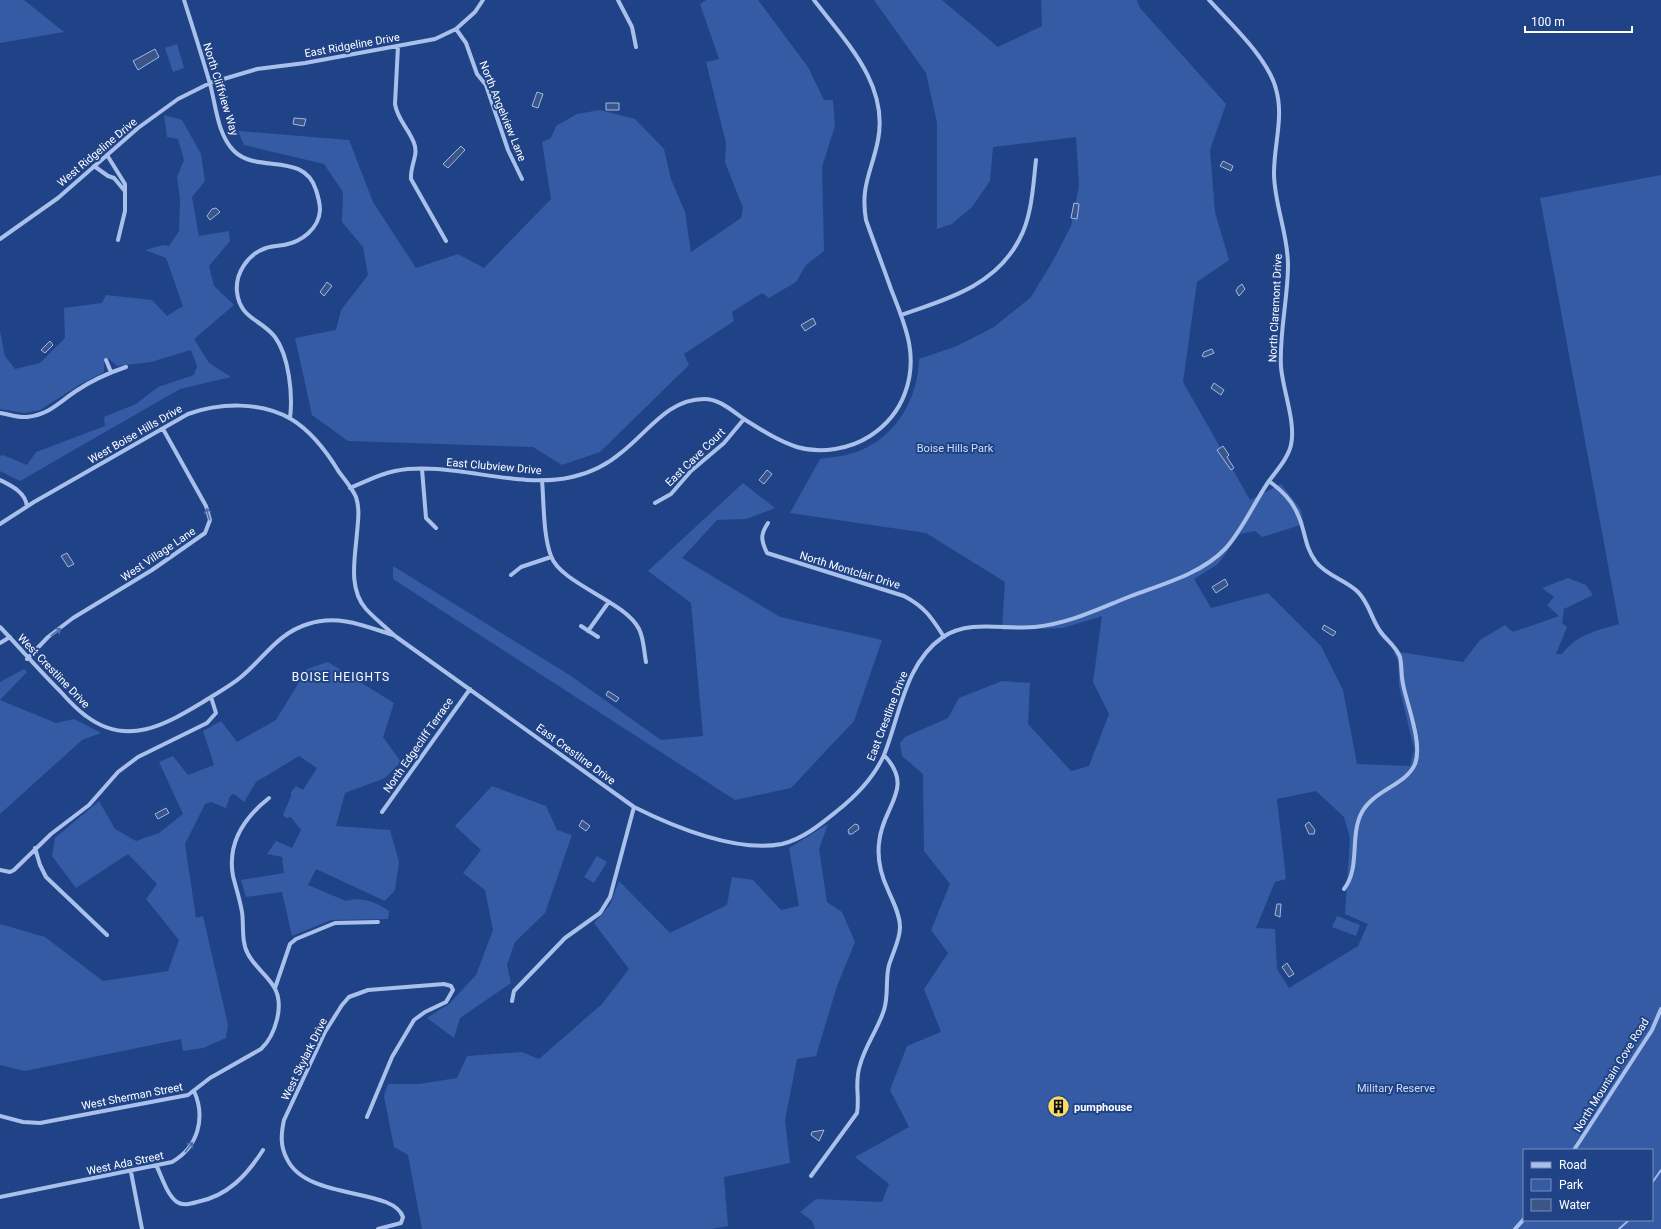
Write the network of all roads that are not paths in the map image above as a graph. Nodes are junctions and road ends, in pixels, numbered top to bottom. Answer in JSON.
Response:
{"nodes":[{"id":1,"x":184,"y":0,"type":"edge"},
{"id":2,"x":483,"y":0,"type":"edge"},
{"id":3,"x":618,"y":0,"type":"edge"},
{"id":4,"x":814,"y":0,"type":"edge"},
{"id":5,"x":1209,"y":0,"type":"edge"},
{"id":6,"x":456,"y":29,"type":"junction"},
{"id":7,"x":398,"y":46,"type":"junction"},
{"id":8,"x":636,"y":47,"type":"dead end"},
{"id":9,"x":210,"y":83,"type":"junction"},
{"id":10,"x":107,"y":155,"type":"junction"},
{"id":11,"x":1036,"y":160,"type":"dead end"},
{"id":12,"x":94,"y":166,"type":"junction"},
{"id":13,"x":117,"y":171,"type":"junction"},
{"id":14,"x":111,"y":177,"type":"junction"},
{"id":15,"x":522,"y":179,"type":"dead end"},
{"id":16,"x":124,"y":190,"type":"junction"},
{"id":17,"x":0,"y":239,"type":"edge"},
{"id":18,"x":118,"y":240,"type":"dead end"},
{"id":19,"x":446,"y":241,"type":"dead end"},
{"id":20,"x":901,"y":315,"type":"junction"},
{"id":21,"x":106,"y":360,"type":"dead end"},
{"id":22,"x":126,"y":367,"type":"dead end"},
{"id":23,"x":111,"y":372,"type":"junction"},
{"id":24,"x":0,"y":413,"type":"edge"},
{"id":25,"x":290,"y":418,"type":"junction"},
{"id":26,"x":744,"y":419,"type":"junction"},
{"id":27,"x":163,"y":429,"type":"junction"},
{"id":28,"x":422,"y":469,"type":"junction"},
{"id":29,"x":0,"y":480,"type":"edge"},
{"id":30,"x":542,"y":480,"type":"junction"},
{"id":31,"x":1269,"y":481,"type":"junction"},
{"id":32,"x":350,"y":488,"type":"junction"},
{"id":33,"x":656,"y":503,"type":"dead end"},
{"id":34,"x":27,"y":506,"type":"junction"},
{"id":35,"x":768,"y":523,"type":"dead end"},
{"id":36,"x":0,"y":524,"type":"edge"},
{"id":37,"x":436,"y":528,"type":"dead end"},
{"id":38,"x":551,"y":557,"type":"junction"},
{"id":39,"x":511,"y":575,"type":"dead end"},
{"id":40,"x":608,"y":603,"type":"junction"},
{"id":41,"x":581,"y":626,"type":"dead end"},
{"id":42,"x":0,"y":627,"type":"edge"},
{"id":43,"x":588,"y":631,"type":"junction"},
{"id":44,"x":395,"y":636,"type":"junction"},
{"id":45,"x":944,"y":636,"type":"junction"},
{"id":46,"x":10,"y":637,"type":"junction"},
{"id":47,"x":598,"y":637,"type":"dead end"},
{"id":48,"x":0,"y":643,"type":"edge"},
{"id":49,"x":28,"y":658,"type":"junction"},
{"id":50,"x":646,"y":662,"type":"dead end"},
{"id":51,"x":470,"y":689,"type":"junction"},
{"id":52,"x":211,"y":697,"type":"junction"},
{"id":53,"x":884,"y":755,"type":"junction"},
{"id":54,"x":269,"y":798,"type":"dead end"},
{"id":55,"x":634,"y":807,"type":"junction"},
{"id":56,"x":382,"y":812,"type":"dead end"},
{"id":57,"x":35,"y":848,"type":"junction"},
{"id":58,"x":0,"y":870,"type":"edge"},
{"id":59,"x":1344,"y":890,"type":"dead end"},
{"id":60,"x":378,"y":922,"type":"dead end"},
{"id":61,"x":107,"y":935,"type":"dead end"},
{"id":62,"x":275,"y":988,"type":"junction"},
{"id":63,"x":512,"y":1001,"type":"dead end"},
{"id":64,"x":1661,"y":1009,"type":"edge"},
{"id":65,"x":194,"y":1090,"type":"junction"},
{"id":66,"x":0,"y":1116,"type":"edge"},
{"id":67,"x":367,"y":1117,"type":"dead end"},
{"id":68,"x":1575,"y":1149,"type":"edge"},
{"id":69,"x":263,"y":1150,"type":"dead end"},
{"id":70,"x":157,"y":1167,"type":"junction"},
{"id":71,"x":131,"y":1172,"type":"junction"},
{"id":72,"x":811,"y":1176,"type":"dead end"},
{"id":73,"x":0,"y":1197,"type":"edge"},
{"id":74,"x":1523,"y":1220,"type":"edge"},
{"id":75,"x":142,"y":1229,"type":"edge"},
{"id":76,"x":378,"y":1229,"type":"edge"},
{"id":77,"x":1515,"y":1229,"type":"edge"}],
"edges":[{"from":1,"to":9,"type":"street","name":"North Cliffview Way"},
{"from":2,"to":6,"type":"street","name":"East Ridgeline Drive"},
{"from":3,"to":8,"type":"street"},
{"from":4,"to":20,"type":"street","name":"East Clubview Drive"},
{"from":5,"to":31,"type":"street","name":"North Claremont Drive"},
{"from":6,"to":7,"type":"street","name":"East Ridgeline Drive"},
{"from":6,"to":15,"type":"street","name":"North Angelview Lane"},
{"from":7,"to":9,"type":"street","name":"East Ridgeline Drive"},
{"from":7,"to":19,"type":"street"},
{"from":9,"to":10,"type":"street","name":"West Ridgeline Drive"},
{"from":9,"to":25,"type":"street","name":"North Cliffview Way"},
{"from":10,"to":12,"type":"street","name":"West Ridgeline Drive"},
{"from":10,"to":13,"type":"street"},
{"from":11,"to":20,"type":"street"},
{"from":12,"to":14,"type":"street"},
{"from":12,"to":17,"type":"street","name":"West Ridgeline Drive"},
{"from":13,"to":14,"type":"street"},
{"from":13,"to":16,"type":"street"},
{"from":14,"to":16,"type":"street"},
{"from":16,"to":18,"type":"street"},
{"from":20,"to":26,"type":"street","name":"East Clubview Drive"},
{"from":21,"to":23,"type":"street"},
{"from":22,"to":23,"type":"street"},
{"from":23,"to":24,"type":"street"},
{"from":25,"to":27,"type":"street","name":"West Boise Hills Drive"},
{"from":25,"to":32,"type":"street"},
{"from":26,"to":30,"type":"street","name":"East Clubview Drive"},
{"from":26,"to":33,"type":"street","name":"East Cave Court"},
{"from":27,"to":34,"type":"street","name":"West Boise Hills Drive"},
{"from":49,"to":27,"type":"street","name":"West Village Lane","one_way":true},
{"from":28,"to":30,"type":"street","name":"East Clubview Drive"},
{"from":28,"to":32,"type":"street","name":"East Clubview Drive"},
{"from":28,"to":37,"type":"street"},
{"from":29,"to":34,"type":"street"},
{"from":30,"to":38,"type":"street"},
{"from":31,"to":45,"type":"street","name":"East Crestline Drive"},
{"from":31,"to":59,"type":"street"},
{"from":32,"to":44,"type":"street"},
{"from":34,"to":36,"type":"street","name":"West Boise Hills Drive"},
{"from":35,"to":45,"type":"street","name":"North Montclair Drive"},
{"from":38,"to":39,"type":"street"},
{"from":38,"to":40,"type":"street"},
{"from":40,"to":43,"type":"street"},
{"from":40,"to":50,"type":"street"},
{"from":41,"to":43,"type":"street"},
{"from":42,"to":46,"type":"street","name":"West Crestline Drive"},
{"from":43,"to":47,"type":"street"},
{"from":44,"to":51,"type":"street","name":"East Crestline Drive"},
{"from":44,"to":52,"type":"street","name":"West Crestline Drive"},
{"from":45,"to":53,"type":"street","name":"East Crestline Drive"},
{"from":46,"to":48,"type":"street"},
{"from":46,"to":49,"type":"street","name":"West Crestline Drive"},
{"from":49,"to":52,"type":"street","name":"West Crestline Drive"},
{"from":51,"to":55,"type":"street","name":"East Crestline Drive"},
{"from":51,"to":56,"type":"street","name":"North Edgecliff Terrace"},
{"from":52,"to":57,"type":"street"},
{"from":53,"to":55,"type":"street","name":"East Crestline Drive"},
{"from":53,"to":72,"type":"street"},
{"from":54,"to":62,"type":"street"},
{"from":55,"to":63,"type":"street"},
{"from":57,"to":58,"type":"street"},
{"from":57,"to":61,"type":"street"},
{"from":60,"to":62,"type":"street"},
{"from":62,"to":65,"type":"street","name":"West Sherman Street"},
{"from":64,"to":68,"type":"street","name":"North Mountain Cove Road"},
{"from":65,"to":66,"type":"street","name":"West Sherman Street"},
{"from":70,"to":65,"type":"street","name":"West Ada Street","one_way":true},
{"from":67,"to":76,"type":"street","name":"West Skylark Drive"},
{"from":69,"to":70,"type":"street"},
{"from":70,"to":71,"type":"street","name":"West Ada Street"},
{"from":71,"to":73,"type":"street","name":"West Ada Street"},
{"from":71,"to":75,"type":"street"},
{"from":74,"to":77,"type":"street"}]}
